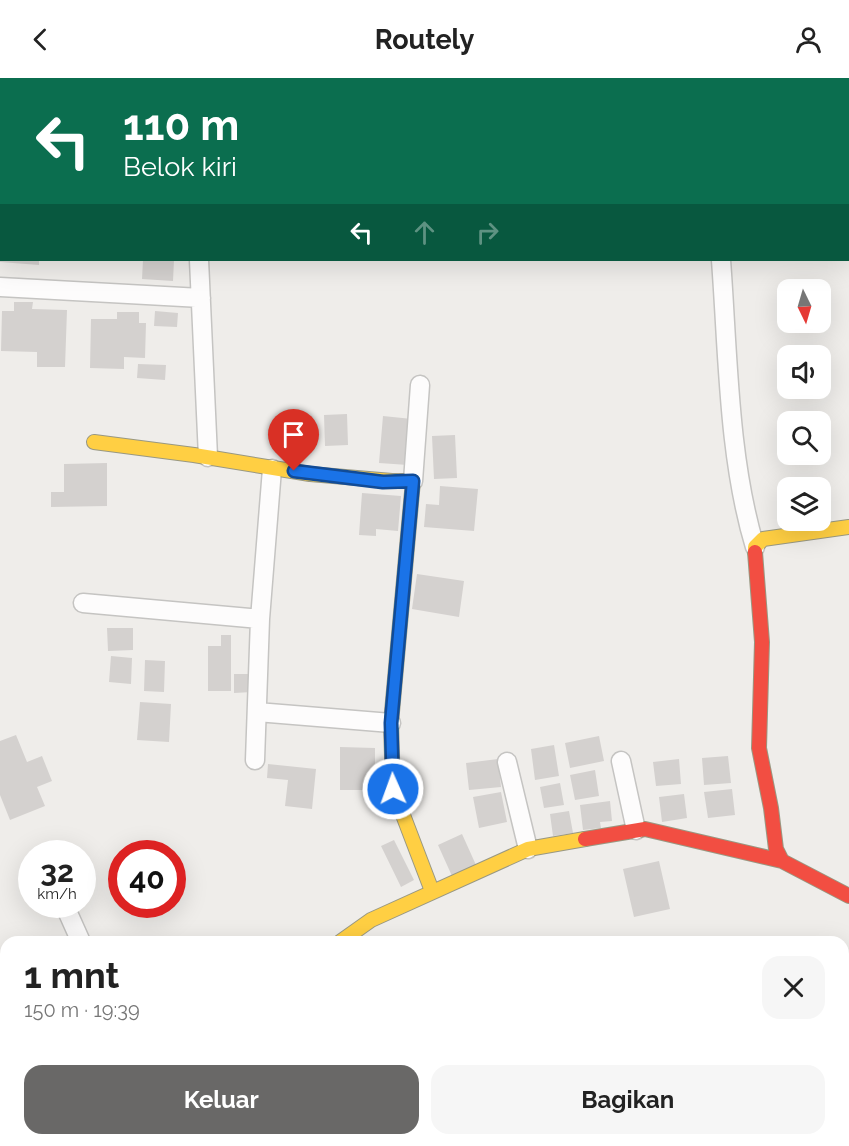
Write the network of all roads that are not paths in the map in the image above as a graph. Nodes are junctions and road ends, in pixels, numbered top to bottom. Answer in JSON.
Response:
{"nodes":[{"id":1,"x":199,"y":261,"type":"edge"},
{"id":2,"x":721,"y":261,"type":"edge"},
{"id":3,"x":0,"y":286,"type":"edge"},
{"id":4,"x":201,"y":298,"type":"junction"},
{"id":5,"x":420,"y":385,"type":"dead end"},
{"id":6,"x":94,"y":442,"type":"dead end"},
{"id":7,"x":208,"y":457,"type":"junction"},
{"id":8,"x":272,"y":469,"type":"junction"},
{"id":9,"x":413,"y":481,"type":"junction"},
{"id":10,"x":849,"y":527,"type":"edge"},
{"id":11,"x":755,"y":547,"type":"junction"},
{"id":12,"x":83,"y":603,"type":"dead end"},
{"id":13,"x":260,"y":619,"type":"junction"},
{"id":14,"x":257,"y":712,"type":"junction"},
{"id":15,"x":391,"y":723,"type":"junction"},
{"id":16,"x":255,"y":760,"type":"dead end"},
{"id":17,"x":621,"y":761,"type":"dead end"},
{"id":18,"x":507,"y":762,"type":"dead end"},
{"id":19,"x":636,"y":830,"type":"junction"},
{"id":20,"x":528,"y":849,"type":"junction"},
{"id":21,"x":782,"y":861,"type":"junction"},
{"id":22,"x":432,"y":891,"type":"junction"},
{"id":23,"x":849,"y":896,"type":"edge"},
{"id":24,"x":70,"y":918,"type":"edge"},
{"id":25,"x":78,"y":936,"type":"edge"},
{"id":26,"x":348,"y":936,"type":"edge"}],
"edges":[{"from":1,"to":4,"type":"street"},
{"from":2,"to":11,"type":"street"},
{"from":3,"to":4,"type":"street"},
{"from":4,"to":7,"type":"street"},
{"from":5,"to":9,"type":"street"},
{"from":6,"to":7,"type":"street"},
{"from":7,"to":8,"type":"street"},
{"from":8,"to":9,"type":"street"},
{"from":8,"to":13,"type":"street"},
{"from":9,"to":15,"type":"street"},
{"from":10,"to":11,"type":"street"},
{"from":11,"to":21,"type":"street"},
{"from":12,"to":13,"type":"street"},
{"from":13,"to":14,"type":"street"},
{"from":14,"to":15,"type":"street"},
{"from":14,"to":16,"type":"street"},
{"from":15,"to":22,"type":"street"},
{"from":17,"to":19,"type":"street"},
{"from":18,"to":20,"type":"street"},
{"from":19,"to":20,"type":"street"},
{"from":19,"to":21,"type":"street"},
{"from":20,"to":22,"type":"street"},
{"from":21,"to":23,"type":"street"},
{"from":22,"to":26,"type":"street"},
{"from":24,"to":25,"type":"street"}]}
